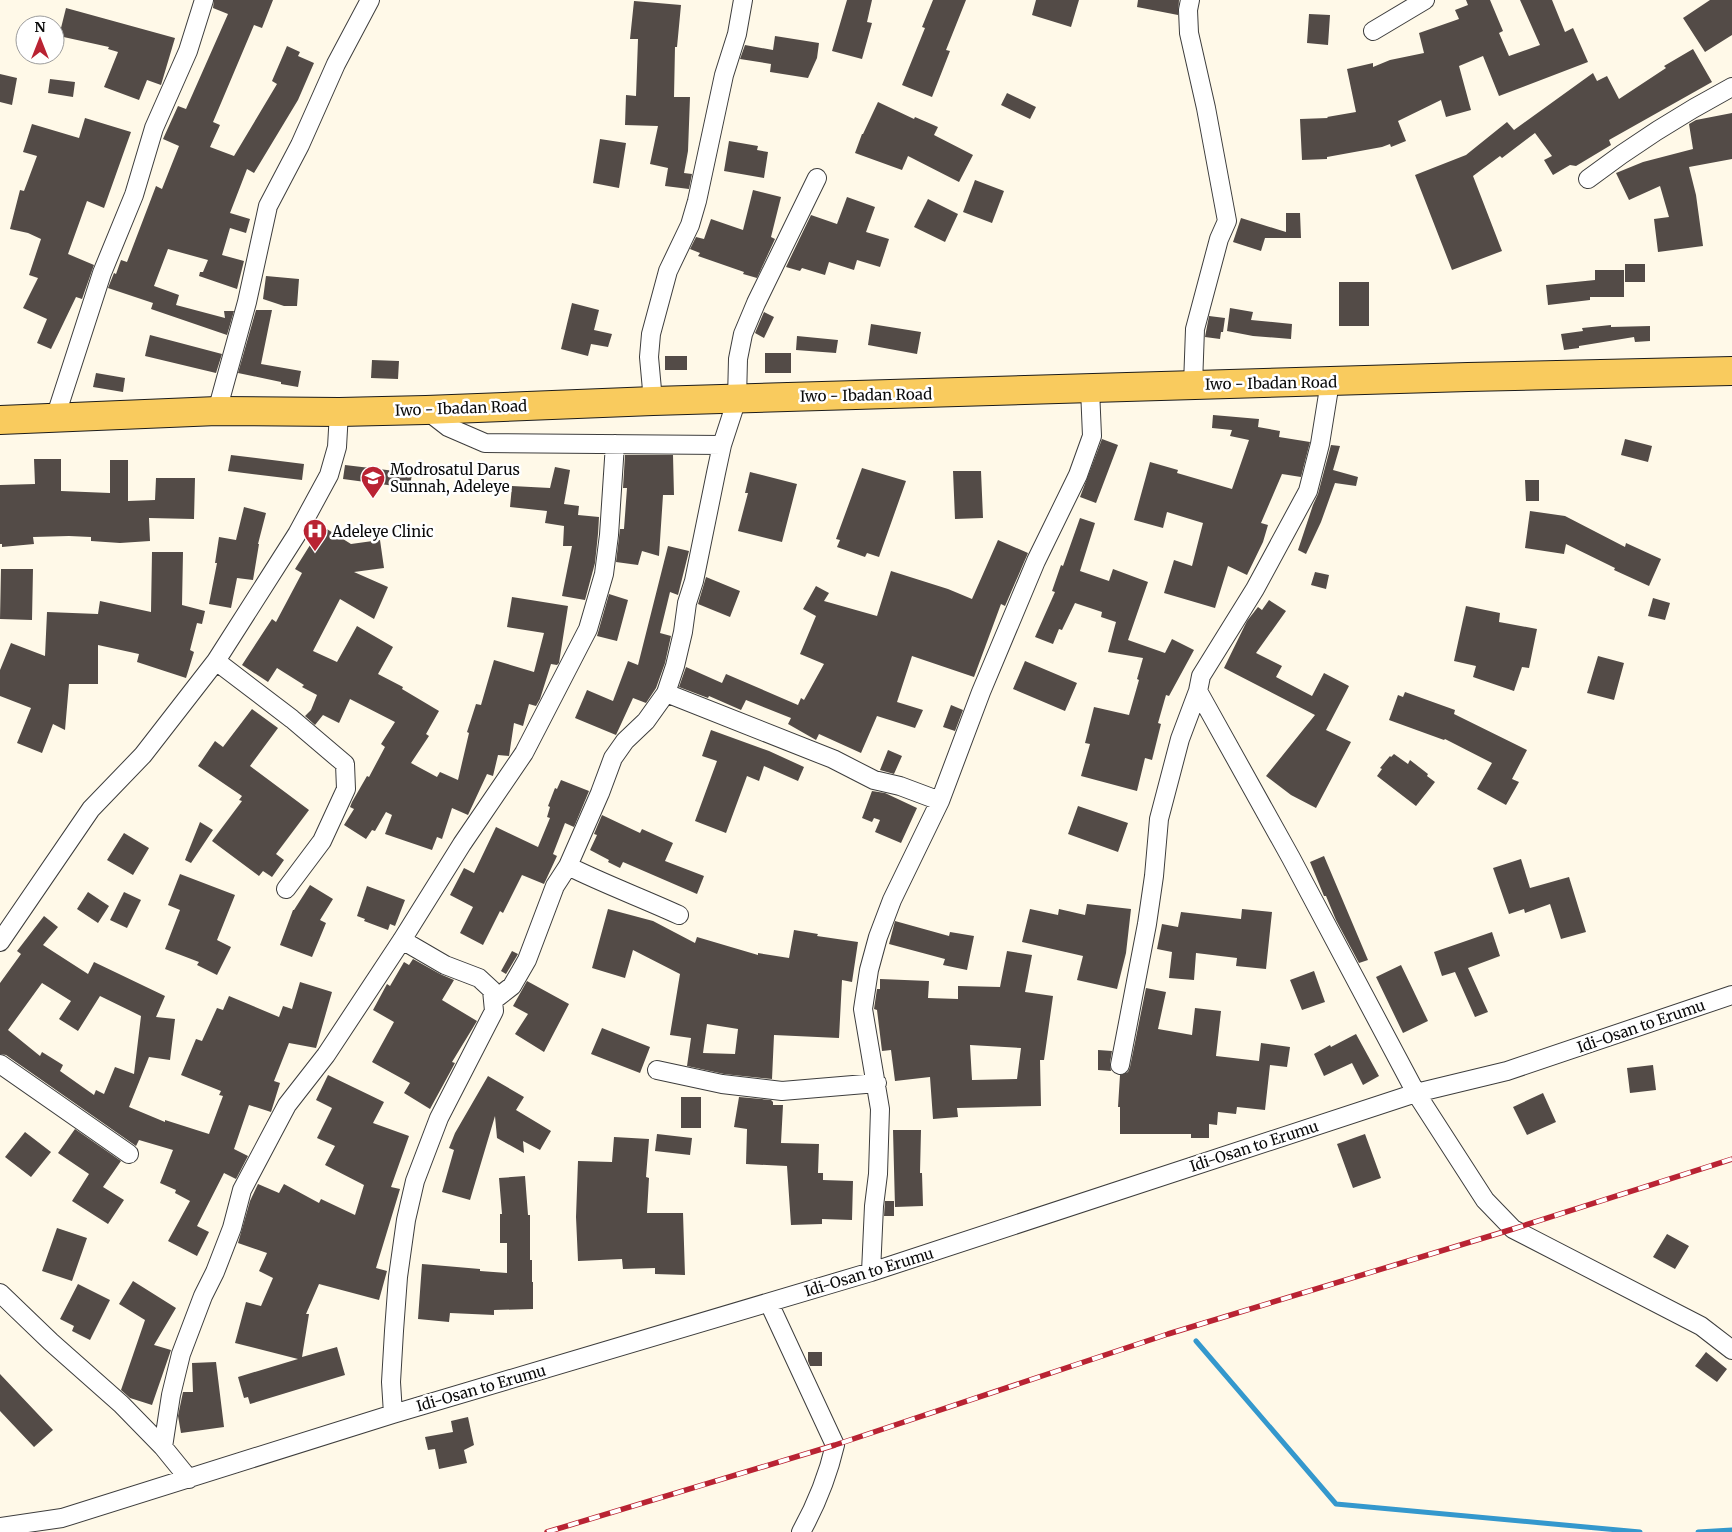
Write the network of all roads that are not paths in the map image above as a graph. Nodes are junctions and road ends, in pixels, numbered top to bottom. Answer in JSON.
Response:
{"nodes":[{"id":1,"x":204,"y":0,"type":"edge"},
{"id":2,"x":370,"y":0,"type":"edge"},
{"id":3,"x":743,"y":0,"type":"edge"},
{"id":4,"x":1190,"y":0,"type":"edge"},
{"id":5,"x":1425,"y":0,"type":"edge"},
{"id":6,"x":1373,"y":31,"type":"dead end"},
{"id":7,"x":1732,"y":87,"type":"edge"},
{"id":8,"x":817,"y":178,"type":"dead end"},
{"id":9,"x":1588,"y":179,"type":"dead end"},
{"id":10,"x":1732,"y":371,"type":"edge"},
{"id":11,"x":1330,"y":382,"type":"junction"},
{"id":12,"x":1193,"y":385,"type":"junction"},
{"id":13,"x":1090,"y":388,"type":"junction"},
{"id":14,"x":737,"y":399,"type":"junction"},
{"id":15,"x":653,"y":401,"type":"junction"},
{"id":16,"x":426,"y":410,"type":"junction"},
{"id":17,"x":217,"y":411,"type":"junction"},
{"id":18,"x":339,"y":412,"type":"junction"},
{"id":19,"x":55,"y":418,"type":"junction"},
{"id":20,"x":0,"y":420,"type":"edge"},
{"id":21,"x":615,"y":444,"type":"junction"},
{"id":22,"x":722,"y":445,"type":"junction"},
{"id":23,"x":216,"y":661,"type":"junction"},
{"id":24,"x":1198,"y":691,"type":"junction"},
{"id":25,"x":666,"y":693,"type":"junction"},
{"id":26,"x":940,"y":801,"type":"junction"},
{"id":27,"x":568,"y":866,"type":"junction"},
{"id":28,"x":286,"y":888,"type":"dead end"},
{"id":29,"x":679,"y":915,"type":"dead end"},
{"id":30,"x":402,"y":940,"type":"junction"},
{"id":31,"x":0,"y":942,"type":"edge"},
{"id":32,"x":1732,"y":995,"type":"edge"},
{"id":33,"x":494,"y":1000,"type":"junction"},
{"id":34,"x":0,"y":1064,"type":"edge"},
{"id":35,"x":1120,"y":1065,"type":"dead end"},
{"id":36,"x":657,"y":1070,"type":"dead end"},
{"id":37,"x":877,"y":1083,"type":"junction"},
{"id":38,"x":1416,"y":1093,"type":"junction"},
{"id":39,"x":129,"y":1154,"type":"dead end"},
{"id":40,"x":871,"y":1272,"type":"junction"},
{"id":41,"x":0,"y":1293,"type":"edge"},
{"id":42,"x":769,"y":1303,"type":"junction"},
{"id":43,"x":1732,"y":1350,"type":"edge"},
{"id":44,"x":393,"y":1414,"type":"junction"},
{"id":45,"x":163,"y":1447,"type":"junction"},
{"id":46,"x":189,"y":1479,"type":"junction"},
{"id":47,"x":0,"y":1527,"type":"edge"},
{"id":48,"x":801,"y":1532,"type":"edge"}],
"edges":[{"from":1,"to":19,"type":"street"},
{"from":2,"to":17,"type":"street"},
{"from":3,"to":15,"type":"street"},
{"from":4,"to":12,"type":"street"},
{"from":5,"to":6,"type":"street"},
{"from":7,"to":9,"type":"street"},
{"from":8,"to":14,"type":"street"},
{"from":10,"to":11,"type":"main road","name":"Iwo - Ibadan Road"},
{"from":11,"to":12,"type":"main road","name":"Iwo - Ibadan Road"},
{"from":11,"to":24,"type":"street"},
{"from":12,"to":13,"type":"main road","name":"Iwo - Ibadan Road"},
{"from":13,"to":14,"type":"main road","name":"Iwo - Ibadan Road"},
{"from":13,"to":26,"type":"street"},
{"from":14,"to":15,"type":"main road","name":"Iwo - Ibadan Road"},
{"from":14,"to":22,"type":"street"},
{"from":15,"to":16,"type":"main road","name":"Iwo - Ibadan Road"},
{"from":16,"to":18,"type":"main road","name":"Iwo - Ibadan Road"},
{"from":16,"to":21,"type":"street"},
{"from":17,"to":18,"type":"main road","name":"Iwo - Ibadan Road"},
{"from":17,"to":19,"type":"main road","name":"Iwo - Ibadan Road"},
{"from":18,"to":23,"type":"street"},
{"from":19,"to":20,"type":"main road","name":"Iwo - Ibadan Road"},
{"from":21,"to":22,"type":"street"},
{"from":21,"to":30,"type":"street"},
{"from":22,"to":25,"type":"street"},
{"from":23,"to":28,"type":"street"},
{"from":23,"to":31,"type":"street"},
{"from":24,"to":35,"type":"street"},
{"from":24,"to":38,"type":"street"},
{"from":25,"to":26,"type":"street"},
{"from":25,"to":27,"type":"street"},
{"from":26,"to":37,"type":"street"},
{"from":27,"to":29,"type":"street"},
{"from":27,"to":33,"type":"street"},
{"from":30,"to":33,"type":"street"},
{"from":30,"to":45,"type":"street"},
{"from":32,"to":38,"type":"street","name":"Idi-Osan to Erumu"},
{"from":33,"to":44,"type":"street"},
{"from":34,"to":39,"type":"street"},
{"from":36,"to":37,"type":"street"},
{"from":37,"to":40,"type":"street"},
{"from":38,"to":40,"type":"street","name":"Idi-Osan to Erumu"},
{"from":38,"to":43,"type":"street"},
{"from":40,"to":42,"type":"street","name":"Idi-Osan to Erumu"},
{"from":41,"to":45,"type":"street"},
{"from":42,"to":44,"type":"street","name":"Idi-Osan to Erumu"},
{"from":42,"to":48,"type":"street"},
{"from":44,"to":46,"type":"street","name":"Idi-Osan to Erumu"},
{"from":45,"to":46,"type":"street"},
{"from":46,"to":47,"type":"street","name":"Idi-Osan to Erumu"}]}
